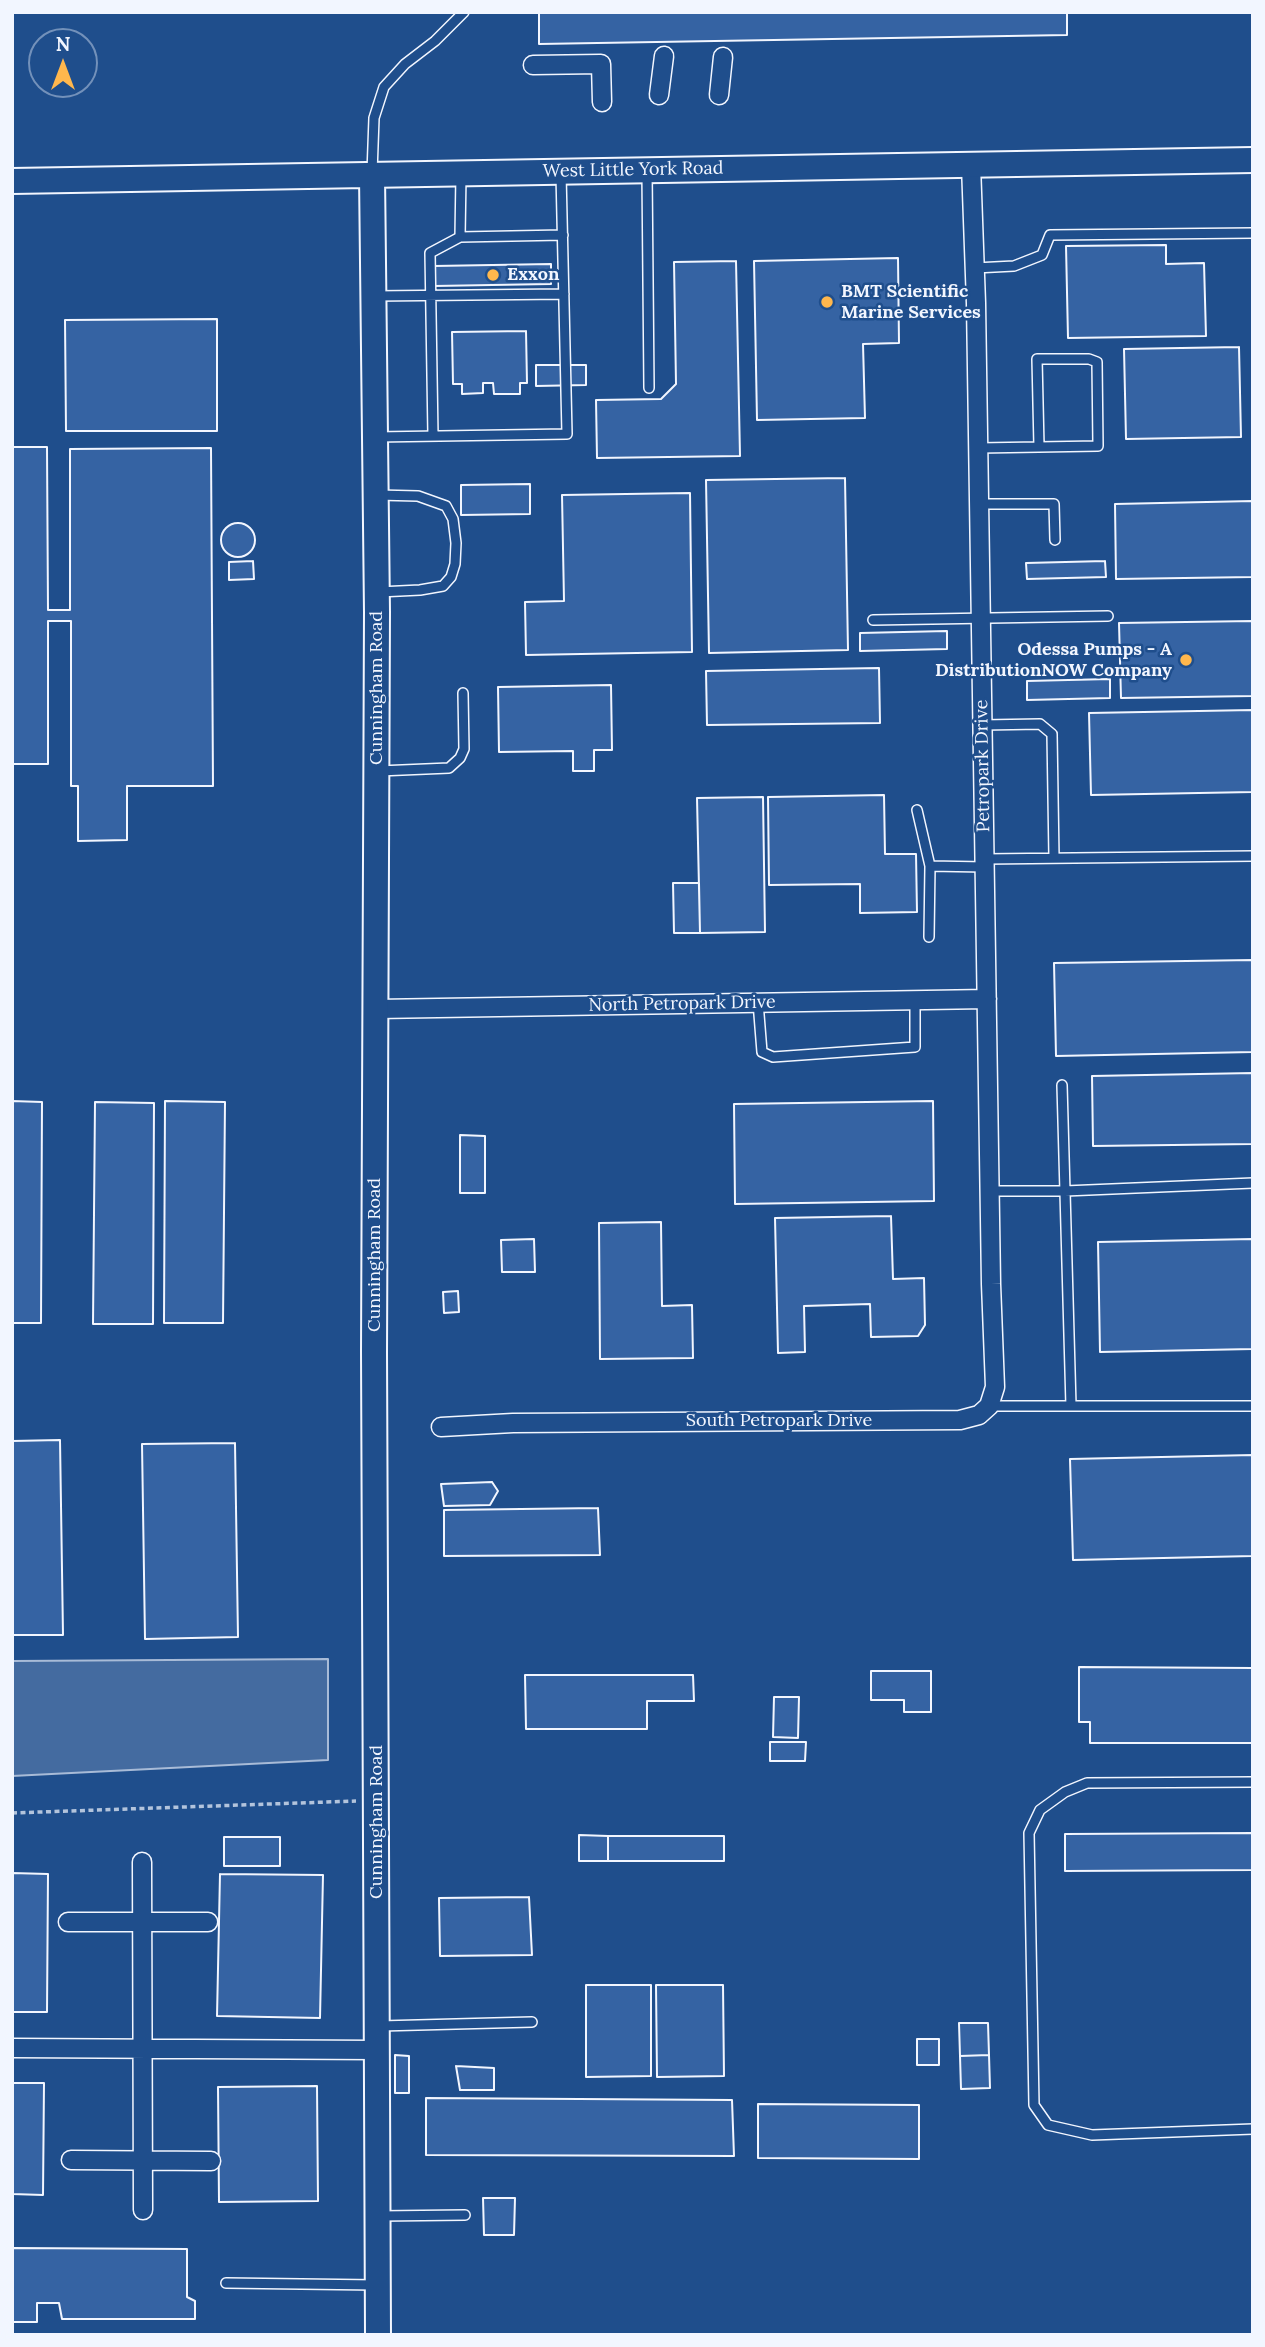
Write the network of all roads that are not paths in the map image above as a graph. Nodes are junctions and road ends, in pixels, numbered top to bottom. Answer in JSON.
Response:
{"nodes":[{"id":1,"x":464,"y":12,"type":"edge"},
{"id":2,"x":664,"y":56,"type":"dead end"},
{"id":3,"x":723,"y":57,"type":"dead end"},
{"id":4,"x":533,"y":65,"type":"dead end"},
{"id":5,"x":659,"y":95,"type":"dead end"},
{"id":6,"x":719,"y":95,"type":"dead end"},
{"id":7,"x":602,"y":102,"type":"dead end"},
{"id":8,"x":1253,"y":160,"type":"edge"},
{"id":9,"x":971,"y":165,"type":"junction"},
{"id":10,"x":647,"y":170,"type":"junction"},
{"id":11,"x":561,"y":172,"type":"junction"},
{"id":12,"x":461,"y":173,"type":"junction"},
{"id":13,"x":372,"y":175,"type":"junction"},
{"id":14,"x":12,"y":181,"type":"edge"},
{"id":15,"x":1253,"y":233,"type":"edge"},
{"id":16,"x":563,"y":235,"type":"junction"},
{"id":17,"x":460,"y":237,"type":"junction"},
{"id":18,"x":975,"y":268,"type":"junction"},
{"id":19,"x":564,"y":294,"type":"junction"},
{"id":20,"x":430,"y":295,"type":"junction"},
{"id":21,"x":373,"y":296,"type":"junction"},
{"id":22,"x":649,"y":388,"type":"dead end"},
{"id":23,"x":433,"y":436,"type":"junction"},
{"id":24,"x":375,"y":437,"type":"junction"},
{"id":25,"x":1039,"y":447,"type":"junction"},
{"id":26,"x":979,"y":448,"type":"junction"},
{"id":27,"x":376,"y":495,"type":"junction"},
{"id":28,"x":979,"y":504,"type":"junction"},
{"id":29,"x":1055,"y":540,"type":"dead end"},
{"id":30,"x":376,"y":592,"type":"junction"},
{"id":31,"x":1108,"y":616,"type":"dead end"},
{"id":32,"x":981,"y":618,"type":"junction"},
{"id":33,"x":873,"y":620,"type":"dead end"},
{"id":34,"x":463,"y":693,"type":"dead end"},
{"id":35,"x":983,"y":724,"type":"junction"},
{"id":36,"x":377,"y":771,"type":"junction"},
{"id":37,"x":916,"y":810,"type":"dead end"},
{"id":38,"x":1253,"y":856,"type":"edge"},
{"id":39,"x":1054,"y":858,"type":"junction"},
{"id":40,"x":985,"y":863,"type":"junction"},
{"id":41,"x":930,"y":866,"type":"junction"},
{"id":42,"x":929,"y":937,"type":"dead end"},
{"id":43,"x":987,"y":999,"type":"junction"},
{"id":44,"x":915,"y":1000,"type":"junction"},
{"id":45,"x":758,"y":1002,"type":"junction"},
{"id":46,"x":377,"y":1009,"type":"junction"},
{"id":47,"x":1062,"y":1086,"type":"dead end"},
{"id":48,"x":1253,"y":1182,"type":"edge"},
{"id":49,"x":990,"y":1191,"type":"junction"},
{"id":50,"x":1065,"y":1191,"type":"junction"},
{"id":51,"x":989,"y":1406,"type":"junction"},
{"id":52,"x":1071,"y":1406,"type":"junction"},
{"id":53,"x":1253,"y":1406,"type":"edge"},
{"id":54,"x":441,"y":1427,"type":"dead end"},
{"id":55,"x":1253,"y":1782,"type":"edge"},
{"id":56,"x":142,"y":1862,"type":"dead end"},
{"id":57,"x":68,"y":1922,"type":"dead end"},
{"id":58,"x":142,"y":1922,"type":"junction"},
{"id":59,"x":208,"y":1922,"type":"dead end"},
{"id":60,"x":532,"y":2022,"type":"dead end"},
{"id":61,"x":378,"y":2038,"type":"junction"},
{"id":62,"x":12,"y":2048,"type":"edge"},
{"id":63,"x":143,"y":2049,"type":"junction"},
{"id":64,"x":1253,"y":2129,"type":"edge"},
{"id":65,"x":71,"y":2160,"type":"dead end"},
{"id":66,"x":143,"y":2161,"type":"junction"},
{"id":67,"x":211,"y":2161,"type":"dead end"},
{"id":68,"x":143,"y":2210,"type":"dead end"},
{"id":69,"x":466,"y":2215,"type":"dead end"},
{"id":70,"x":378,"y":2216,"type":"junction"},
{"id":71,"x":226,"y":2283,"type":"dead end"},
{"id":72,"x":378,"y":2285,"type":"junction"},
{"id":73,"x":378,"y":2335,"type":"edge"}],
"edges":[{"from":1,"to":13,"type":"lane"},
{"from":2,"to":5,"type":"street"},
{"from":3,"to":6,"type":"street"},
{"from":4,"to":7,"type":"street"},
{"from":8,"to":9,"type":"street","name":"West Little York Road"},
{"from":9,"to":10,"type":"street","name":"West Little York Road"},
{"from":9,"to":18,"type":"street","name":"Petropark Drive"},
{"from":10,"to":11,"type":"street","name":"West Little York Road"},
{"from":10,"to":22,"type":"lane"},
{"from":11,"to":12,"type":"street","name":"West Little York Road"},
{"from":11,"to":16,"type":"lane"},
{"from":12,"to":13,"type":"street","name":"West Little York Road"},
{"from":12,"to":17,"type":"lane"},
{"from":13,"to":14,"type":"street","name":"West Little York Road"},
{"from":13,"to":21,"type":"street","name":"Cunningham Road"},
{"from":15,"to":18,"type":"lane"},
{"from":16,"to":17,"type":"lane"},
{"from":16,"to":19,"type":"lane"},
{"from":17,"to":20,"type":"lane"},
{"from":18,"to":26,"type":"street","name":"Petropark Drive"},
{"from":19,"to":20,"type":"lane"},
{"from":19,"to":23,"type":"lane"},
{"from":20,"to":21,"type":"lane"},
{"from":20,"to":23,"type":"lane"},
{"from":21,"to":24,"type":"street","name":"Cunningham Road"},
{"from":23,"to":24,"type":"lane"},
{"from":24,"to":27,"type":"street","name":"Cunningham Road"},
{"from":25,"to":25,"type":"lane"},
{"from":25,"to":26,"type":"lane"},
{"from":26,"to":28,"type":"street","name":"Petropark Drive"},
{"from":27,"to":30,"type":"street","name":"Cunningham Road"},
{"from":27,"to":30,"type":"lane"},
{"from":28,"to":29,"type":"lane"},
{"from":28,"to":32,"type":"street","name":"Petropark Drive"},
{"from":30,"to":36,"type":"street","name":"Cunningham Road"},
{"from":31,"to":32,"type":"lane"},
{"from":32,"to":33,"type":"lane"},
{"from":32,"to":35,"type":"street","name":"Petropark Drive"},
{"from":34,"to":36,"type":"lane"},
{"from":35,"to":39,"type":"lane"},
{"from":35,"to":40,"type":"street","name":"Petropark Drive"},
{"from":36,"to":46,"type":"street","name":"Cunningham Road"},
{"from":37,"to":41,"type":"lane"},
{"from":38,"to":39,"type":"lane"},
{"from":39,"to":40,"type":"lane"},
{"from":40,"to":41,"type":"lane"},
{"from":40,"to":43,"type":"street","name":"Petropark Drive"},
{"from":41,"to":42,"type":"lane"},
{"from":43,"to":44,"type":"street","name":"North Petropark Drive"},
{"from":43,"to":49,"type":"street","name":"Petropark Drive"},
{"from":44,"to":45,"type":"street","name":"North Petropark Drive"},
{"from":44,"to":45,"type":"lane"},
{"from":45,"to":46,"type":"street","name":"North Petropark Drive"},
{"from":46,"to":61,"type":"street","name":"Cunningham Road"},
{"from":47,"to":50,"type":"lane"},
{"from":48,"to":50,"type":"lane"},
{"from":49,"to":50,"type":"lane"},
{"from":49,"to":51,"type":"street","name":"Petropark Drive"},
{"from":50,"to":52,"type":"lane"},
{"from":51,"to":52,"type":"lane"},
{"from":51,"to":54,"type":"street","name":"South Petropark Drive"},
{"from":52,"to":53,"type":"lane"},
{"from":55,"to":64,"type":"lane"},
{"from":56,"to":58,"type":"street"},
{"from":57,"to":58,"type":"street"},
{"from":58,"to":59,"type":"street"},
{"from":58,"to":63,"type":"street"},
{"from":60,"to":61,"type":"lane"},
{"from":61,"to":63,"type":"street"},
{"from":61,"to":70,"type":"street","name":"Cunningham Road"},
{"from":62,"to":63,"type":"street"},
{"from":63,"to":66,"type":"street"},
{"from":65,"to":66,"type":"street"},
{"from":66,"to":67,"type":"street"},
{"from":66,"to":68,"type":"street"},
{"from":69,"to":70,"type":"lane"},
{"from":70,"to":72,"type":"street","name":"Cunningham Road"},
{"from":71,"to":72,"type":"lane"},
{"from":72,"to":73,"type":"street","name":"Cunningham Road"}]}
